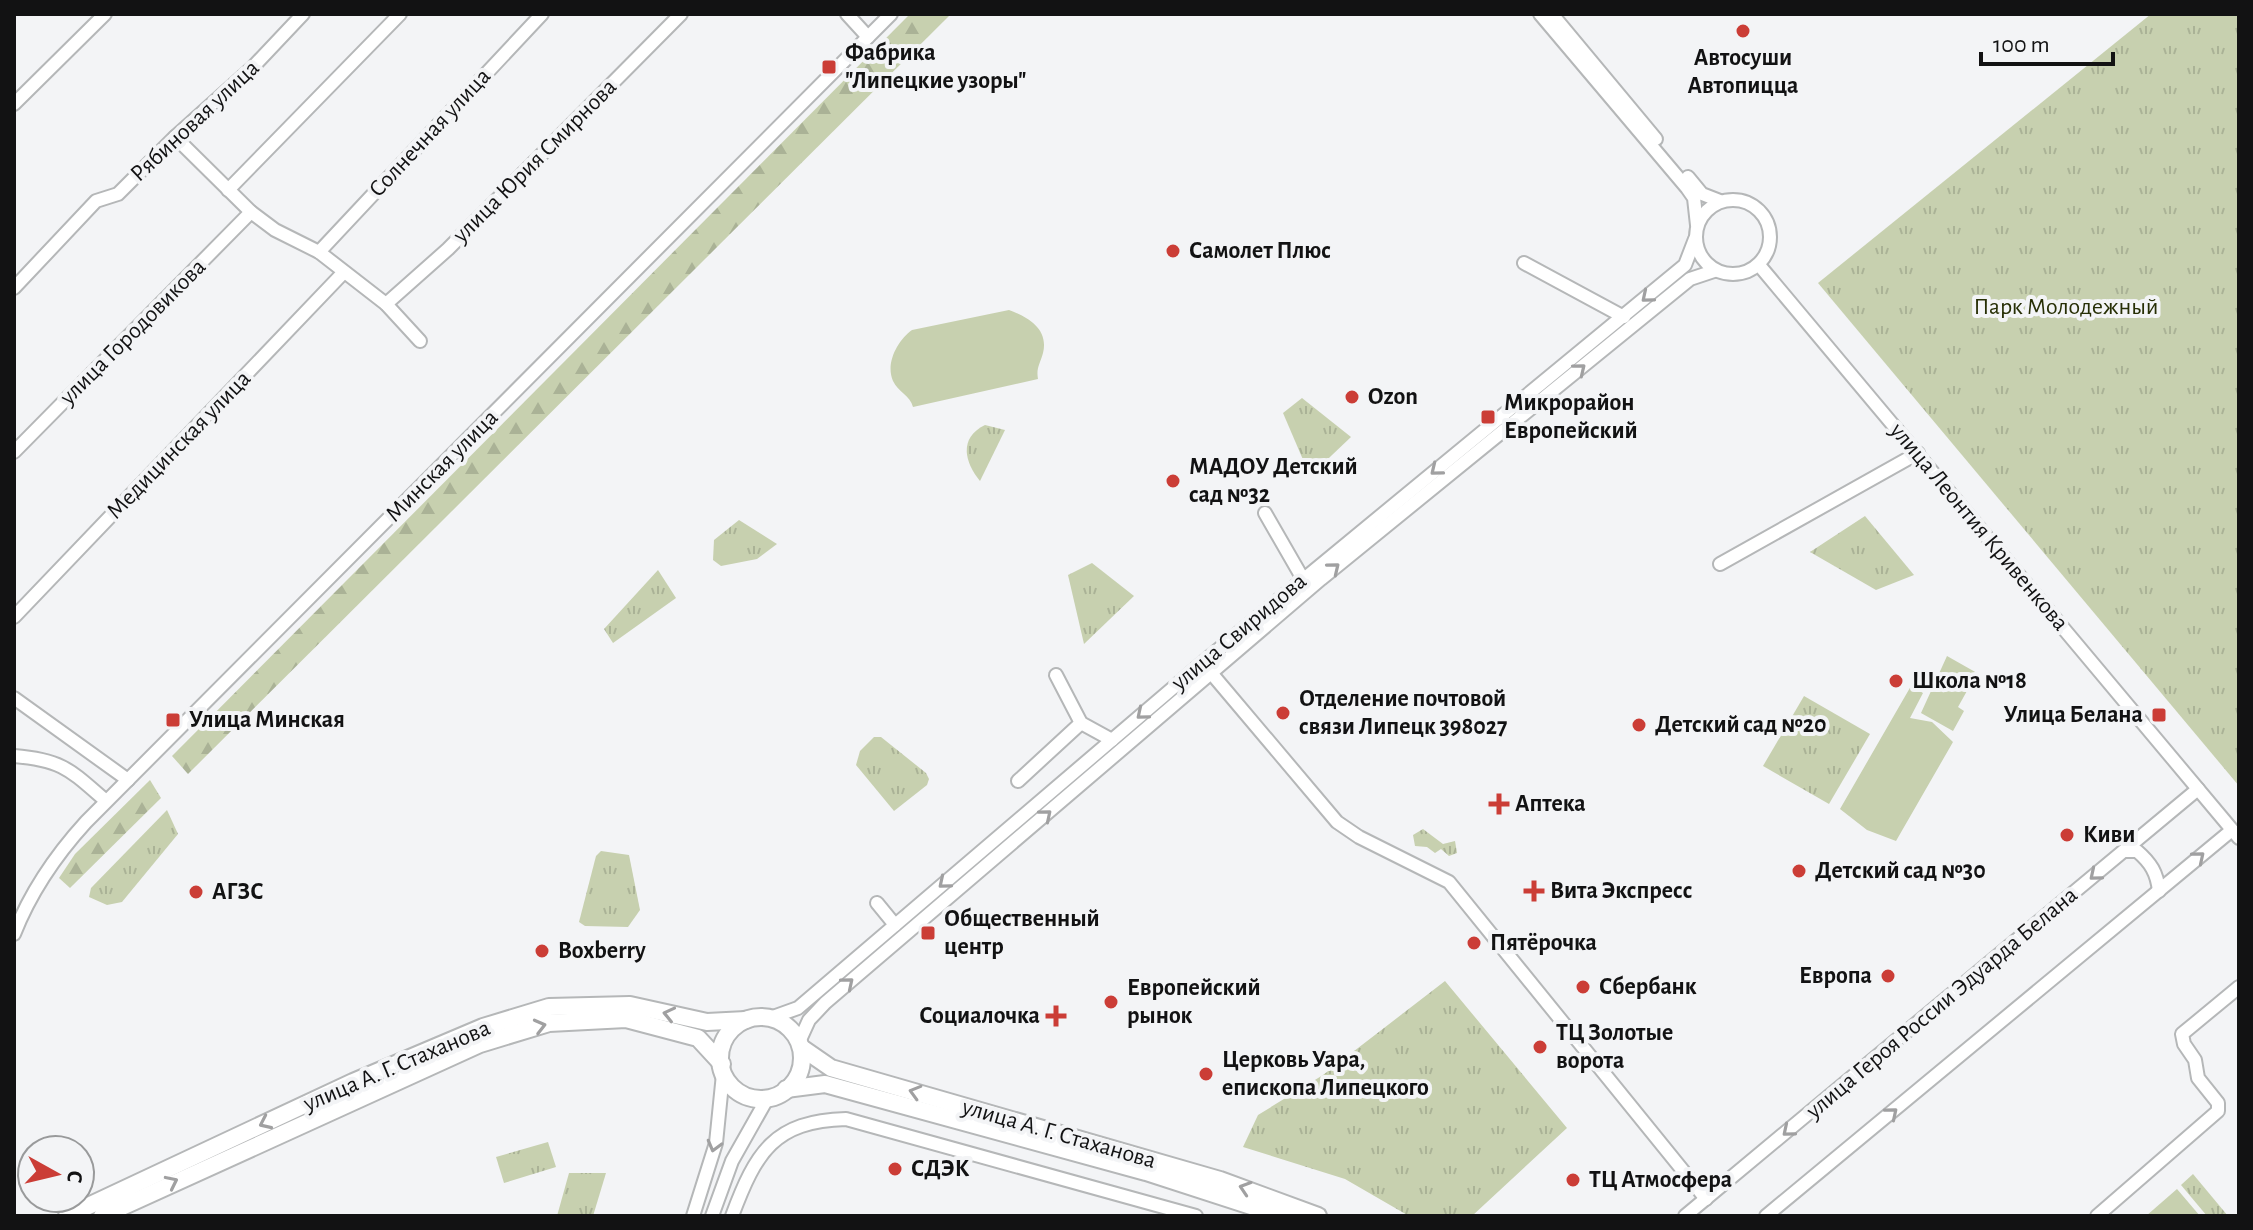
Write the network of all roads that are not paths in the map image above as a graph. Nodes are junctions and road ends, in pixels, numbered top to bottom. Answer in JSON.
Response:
{"nodes":[{"id":1,"x":105,"y":14,"type":"edge"},
{"id":2,"x":303,"y":14,"type":"edge"},
{"id":3,"x":400,"y":14,"type":"edge"},
{"id":4,"x":542,"y":14,"type":"edge"},
{"id":5,"x":681,"y":14,"type":"edge"},
{"id":6,"x":847,"y":14,"type":"edge"},
{"id":7,"x":891,"y":14,"type":"edge"},
{"id":8,"x":1540,"y":14,"type":"edge"},
{"id":9,"x":1552,"y":14,"type":"edge"},
{"id":10,"x":868,"y":37,"type":"junction"},
{"id":11,"x":14,"y":104,"type":"edge"},
{"id":12,"x":175,"y":137,"type":"junction"},
{"id":13,"x":228,"y":190,"type":"junction"},
{"id":14,"x":1720,"y":201,"type":"junction"},
{"id":15,"x":251,"y":212,"type":"junction"},
{"id":16,"x":1697,"y":225,"type":"junction"},
{"id":17,"x":1695,"y":239,"type":"junction"},
{"id":18,"x":319,"y":252,"type":"junction"},
{"id":19,"x":1524,"y":263,"type":"dead end"},
{"id":20,"x":1759,"y":265,"type":"junction"},
{"id":21,"x":1714,"y":271,"type":"junction"},
{"id":22,"x":344,"y":272,"type":"junction"},
{"id":23,"x":14,"y":288,"type":"edge"},
{"id":24,"x":386,"y":304,"type":"junction"},
{"id":25,"x":1624,"y":317,"type":"junction"},
{"id":26,"x":420,"y":341,"type":"dead end"},
{"id":27,"x":14,"y":452,"type":"edge"},
{"id":28,"x":1918,"y":453,"type":"junction"},
{"id":29,"x":1265,"y":513,"type":"dead end"},
{"id":30,"x":1720,"y":564,"type":"dead end"},
{"id":31,"x":1303,"y":579,"type":"junction"},
{"id":32,"x":14,"y":617,"type":"edge"},
{"id":33,"x":1212,"y":674,"type":"junction"},
{"id":34,"x":1056,"y":675,"type":"dead end"},
{"id":35,"x":14,"y":698,"type":"edge"},
{"id":36,"x":1081,"y":723,"type":"junction"},
{"id":37,"x":1112,"y":740,"type":"junction"},
{"id":38,"x":14,"y":756,"type":"edge"},
{"id":39,"x":128,"y":780,"type":"junction"},
{"id":40,"x":1018,"y":781,"type":"dead end"},
{"id":41,"x":2198,"y":789,"type":"junction"},
{"id":42,"x":106,"y":801,"type":"junction"},
{"id":43,"x":2236,"y":834,"type":"edge"},
{"id":44,"x":2123,"y":851,"type":"junction"},
{"id":45,"x":2159,"y":891,"type":"junction"},
{"id":46,"x":877,"y":903,"type":"dead end"},
{"id":47,"x":895,"y":925,"type":"junction"},
{"id":48,"x":14,"y":934,"type":"edge"},
{"id":49,"x":2239,"y":987,"type":"edge"},
{"id":50,"x":773,"y":1017,"type":"junction"},
{"id":51,"x":746,"y":1020,"type":"junction"},
{"id":52,"x":801,"y":1045,"type":"junction"},
{"id":53,"x":722,"y":1069,"type":"junction"},
{"id":54,"x":786,"y":1089,"type":"junction"},
{"id":55,"x":767,"y":1099,"type":"junction"},
{"id":56,"x":1706,"y":1199,"type":"junction"},
{"id":57,"x":1260,"y":1213,"type":"edge"},
{"id":58,"x":67,"y":1216,"type":"edge"},
{"id":59,"x":102,"y":1216,"type":"edge"},
{"id":60,"x":693,"y":1216,"type":"edge"},
{"id":61,"x":712,"y":1216,"type":"edge"},
{"id":62,"x":732,"y":1216,"type":"edge"},
{"id":63,"x":1196,"y":1216,"type":"edge"},
{"id":64,"x":1318,"y":1216,"type":"edge"},
{"id":65,"x":1685,"y":1216,"type":"edge"},
{"id":66,"x":1766,"y":1216,"type":"edge"},
{"id":67,"x":2097,"y":1216,"type":"edge"}],
"edges":[{"from":1,"to":11,"type":"street"},
{"from":2,"to":12,"type":"street","name":"Рябиновая улица"},
{"from":3,"to":13,"type":"street"},
{"from":4,"to":18,"type":"street","name":"Солнечная улица"},
{"from":5,"to":24,"type":"street","name":"улица Юрия Смирнова"},
{"from":6,"to":10,"type":"street"},
{"from":7,"to":10,"type":"street","name":"Минская улица"},
{"from":8,"to":16,"type":"street"},
{"from":9,"to":14,"type":"street"},
{"from":10,"to":39,"type":"street","name":"Минская улица"},
{"from":12,"to":13,"type":"street"},
{"from":12,"to":23,"type":"street","name":"Рябиновая улица"},
{"from":13,"to":15,"type":"street"},
{"from":14,"to":16,"type":"street"},
{"from":14,"to":20,"type":"street"},
{"from":15,"to":18,"type":"street"},
{"from":15,"to":27,"type":"street","name":"улица Городовикова"},
{"from":16,"to":17,"type":"street"},
{"from":17,"to":21,"type":"street"},
{"from":17,"to":25,"type":"street","name":"улица Свиридова","one_way":true},
{"from":18,"to":22,"type":"street"},
{"from":19,"to":25,"type":"street"},
{"from":20,"to":21,"type":"street"},
{"from":20,"to":28,"type":"street","name":"улица Леонтия Кривенкова"},
{"from":33,"to":21,"type":"street","name":"улица Свиридова","one_way":true},
{"from":22,"to":24,"type":"street"},
{"from":22,"to":32,"type":"street","name":"Медицинская улица"},
{"from":24,"to":26,"type":"street"},
{"from":25,"to":31,"type":"street","name":"улица Свиридова","one_way":true},
{"from":28,"to":30,"type":"street"},
{"from":28,"to":41,"type":"street","name":"улица Леонтия Кривенкова"},
{"from":29,"to":31,"type":"street"},
{"from":31,"to":37,"type":"street","name":"улица Свиридова","one_way":true},
{"from":52,"to":33,"type":"street","name":"улица Свиридова","one_way":true},
{"from":33,"to":56,"type":"street"},
{"from":34,"to":36,"type":"street"},
{"from":35,"to":39,"type":"street"},
{"from":36,"to":37,"type":"street"},
{"from":36,"to":40,"type":"street"},
{"from":37,"to":47,"type":"street","name":"улица Свиридова","one_way":true},
{"from":38,"to":42,"type":"street"},
{"from":39,"to":42,"type":"street","name":"Минская улица"},
{"from":41,"to":43,"type":"street","name":"улица Леонтия Кривенкова"},
{"from":41,"to":44,"type":"street","name":"улица Героя России Эдуарда Белана"},
{"from":42,"to":48,"type":"street","name":"Минская улица"},
{"from":45,"to":43,"type":"street","one_way":true},
{"from":44,"to":45,"type":"street"},
{"from":44,"to":56,"type":"street","name":"улица Героя России Эдуарда Белана","one_way":true},
{"from":66,"to":45,"type":"street","one_way":true},
{"from":46,"to":47,"type":"street"},
{"from":47,"to":50,"type":"street","name":"улица Свиридова"},
{"from":49,"to":67,"type":"street"},
{"from":50,"to":51,"type":"main road"},
{"from":50,"to":52,"type":"main road"},
{"from":51,"to":53,"type":"main road"},
{"from":51,"to":58,"type":"main road","name":"улица А. Г. Стаханова","one_way":true},
{"from":52,"to":54,"type":"main road"},
{"from":64,"to":52,"type":"main road","name":"улица А. Г. Стаханова","one_way":true},
{"from":53,"to":55,"type":"main road"},
{"from":59,"to":53,"type":"main road","name":"улица А. Г. Стаханова","one_way":true},
{"from":53,"to":60,"type":"street","one_way":true},
{"from":54,"to":55,"type":"main road"},
{"from":54,"to":57,"type":"main road","name":"улица А. Г. Стаханова"},
{"from":55,"to":61,"type":"street"},
{"from":56,"to":65,"type":"street","name":"улица Героя России Эдуарда Белана"},
{"from":62,"to":63,"type":"street"}]}
